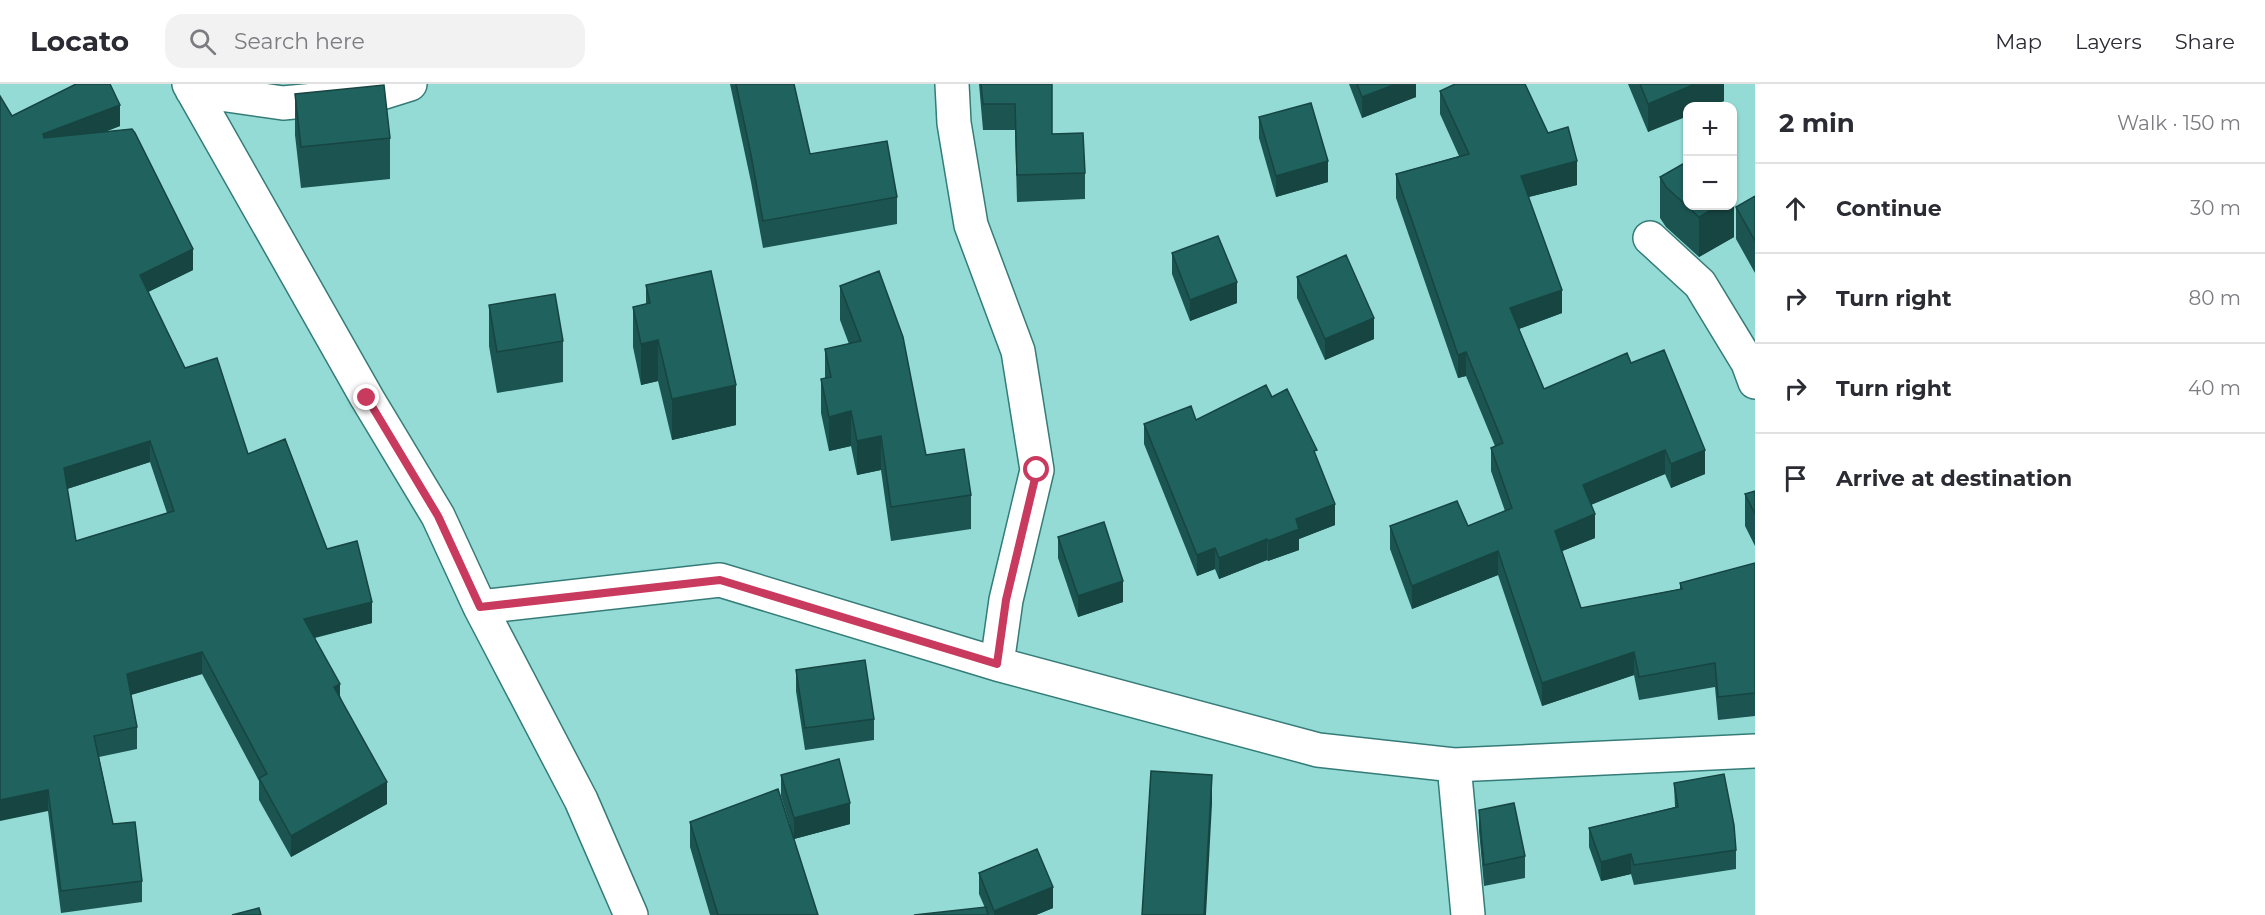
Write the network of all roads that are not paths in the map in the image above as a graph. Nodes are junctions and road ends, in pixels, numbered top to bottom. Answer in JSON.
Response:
{"nodes":[{"id":1,"x":410,"y":84,"type":"edge"},
{"id":2,"x":952,"y":84,"type":"edge"},
{"id":3,"x":190,"y":87,"type":"edge"},
{"id":4,"x":1650,"y":238,"type":"dead end"},
{"id":5,"x":1755,"y":382,"type":"edge"},
{"id":6,"x":480,"y":607,"type":"junction"},
{"id":7,"x":997,"y":664,"type":"junction"},
{"id":8,"x":1755,"y":751,"type":"edge"},
{"id":9,"x":1454,"y":765,"type":"junction"},
{"id":10,"x":631,"y":915,"type":"edge"},
{"id":11,"x":1468,"y":915,"type":"edge"}],
"edges":[{"from":1,"to":3,"type":"street"},
{"from":2,"to":7,"type":"street"},
{"from":3,"to":6,"type":"street"},
{"from":4,"to":5,"type":"street"},
{"from":6,"to":7,"type":"street"},
{"from":6,"to":10,"type":"street"},
{"from":7,"to":9,"type":"street"},
{"from":8,"to":9,"type":"street"},
{"from":9,"to":11,"type":"street"}]}
